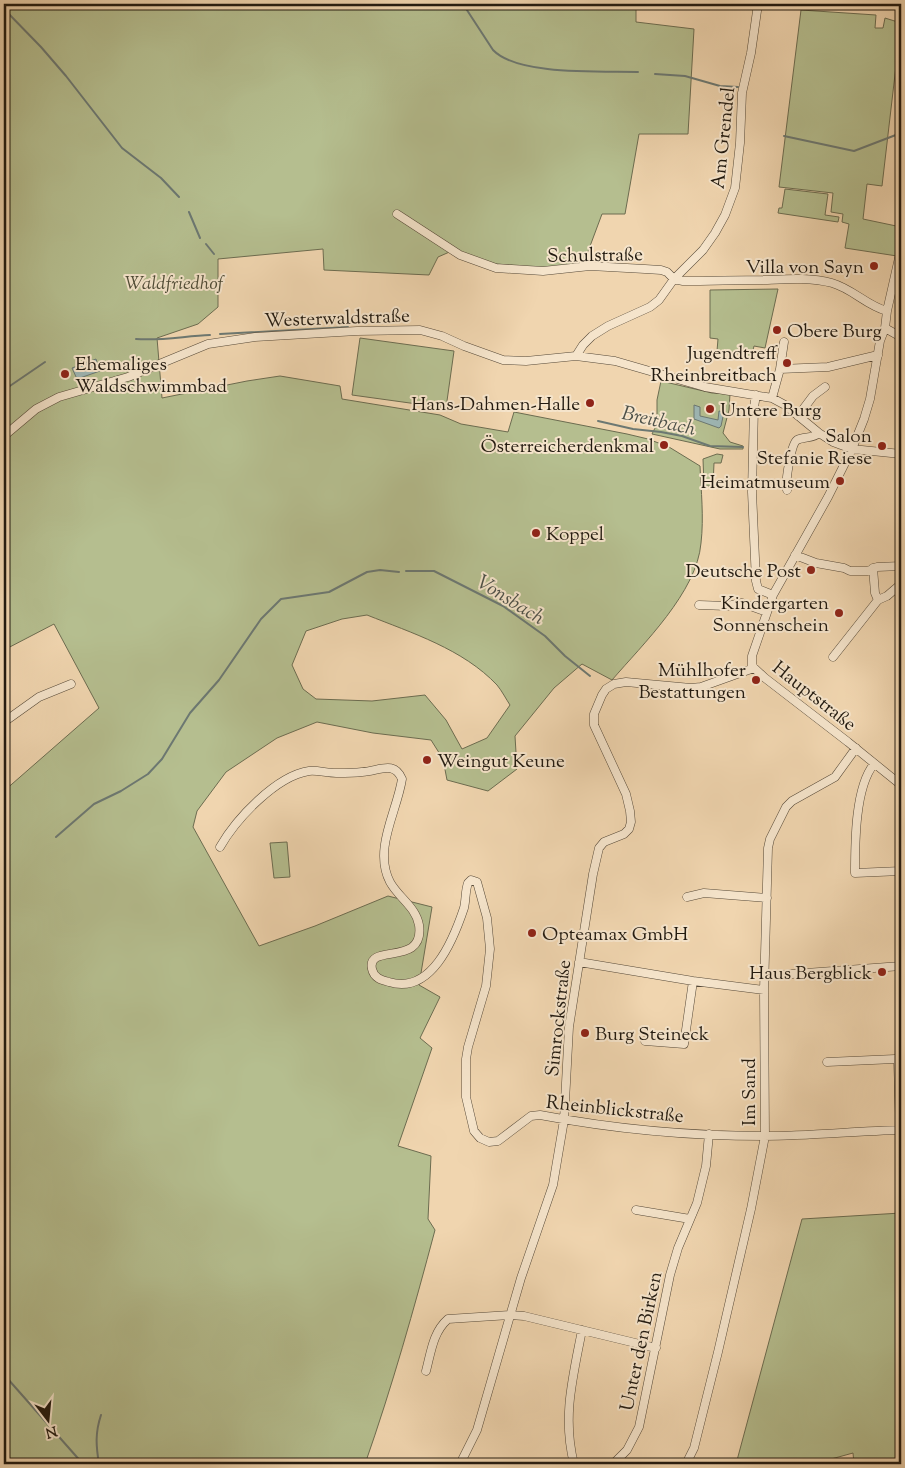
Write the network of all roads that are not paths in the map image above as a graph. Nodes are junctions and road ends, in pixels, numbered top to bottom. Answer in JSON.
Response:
{"nodes":[{"id":1,"x":758,"y":4,"type":"edge"},
{"id":2,"x":397,"y":214,"type":"dead end"},
{"id":3,"x":901,"y":249,"type":"edge"},
{"id":4,"x":674,"y":278,"type":"junction"},
{"id":5,"x":887,"y":311,"type":"junction"},
{"id":6,"x":885,"y":328,"type":"junction"},
{"id":7,"x":901,"y":337,"type":"edge"},
{"id":8,"x":784,"y":342,"type":"dead end"},
{"id":9,"x":576,"y":356,"type":"junction"},
{"id":10,"x":877,"y":356,"type":"junction"},
{"id":11,"x":780,"y":369,"type":"junction"},
{"id":12,"x":825,"y":387,"type":"dead end"},
{"id":13,"x":756,"y":395,"type":"junction"},
{"id":14,"x":772,"y":398,"type":"junction"},
{"id":15,"x":798,"y":416,"type":"junction"},
{"id":16,"x":819,"y":433,"type":"junction"},
{"id":17,"x":4,"y":436,"type":"edge"},
{"id":18,"x":852,"y":449,"type":"junction"},
{"id":19,"x":901,"y":454,"type":"edge"},
{"id":20,"x":787,"y":490,"type":"dead end"},
{"id":21,"x":795,"y":555,"type":"junction"},
{"id":22,"x":901,"y":566,"type":"edge"},
{"id":23,"x":873,"y":568,"type":"junction"},
{"id":24,"x":901,"y":584,"type":"edge"},
{"id":25,"x":773,"y":595,"type":"junction"},
{"id":26,"x":878,"y":600,"type":"junction"},
{"id":27,"x":699,"y":605,"type":"dead end"},
{"id":28,"x":767,"y":612,"type":"junction"},
{"id":29,"x":833,"y":657,"type":"dead end"},
{"id":30,"x":754,"y":668,"type":"junction"},
{"id":31,"x":71,"y":684,"type":"dead end"},
{"id":32,"x":4,"y":722,"type":"edge"},
{"id":33,"x":856,"y":748,"type":"junction"},
{"id":34,"x":874,"y":764,"type":"junction"},
{"id":35,"x":901,"y":786,"type":"edge"},
{"id":36,"x":220,"y":847,"type":"dead end"},
{"id":37,"x":901,"y":871,"type":"edge"},
{"id":38,"x":687,"y":897,"type":"dead end"},
{"id":39,"x":767,"y":898,"type":"junction"},
{"id":40,"x":578,"y":962,"type":"junction"},
{"id":41,"x":901,"y":966,"type":"edge"},
{"id":42,"x":765,"y":976,"type":"junction"},
{"id":43,"x":693,"y":981,"type":"junction"},
{"id":44,"x":764,"y":990,"type":"junction"},
{"id":45,"x":645,"y":1042,"type":"dead end"},
{"id":46,"x":827,"y":1062,"type":"dead end"},
{"id":47,"x":564,"y":1120,"type":"junction"},
{"id":48,"x":901,"y":1130,"type":"edge"},
{"id":49,"x":709,"y":1134,"type":"junction"},
{"id":50,"x":765,"y":1136,"type":"junction"},
{"id":51,"x":636,"y":1210,"type":"dead end"},
{"id":52,"x":690,"y":1219,"type":"junction"},
{"id":53,"x":510,"y":1316,"type":"junction"},
{"id":54,"x":582,"y":1330,"type":"junction"},
{"id":55,"x":656,"y":1348,"type":"junction"},
{"id":56,"x":426,"y":1371,"type":"dead end"},
{"id":57,"x":460,"y":1464,"type":"edge"},
{"id":58,"x":574,"y":1464,"type":"edge"},
{"id":59,"x":613,"y":1464,"type":"edge"},
{"id":60,"x":686,"y":1464,"type":"edge"}],
"edges":[{"from":1,"to":4,"type":"street","name":"Am Grendel"},
{"from":2,"to":4,"type":"street","name":"Schulstraße"},
{"from":3,"to":5,"type":"street","name":"Hauptstraße"},
{"from":4,"to":5,"type":"street","name":"Schulstraße"},
{"from":4,"to":9,"type":"street","name":"Am Grendel"},
{"from":5,"to":6,"type":"street","name":"Hauptstraße"},
{"from":6,"to":7,"type":"street"},
{"from":6,"to":10,"type":"street","name":"Hauptstraße"},
{"from":8,"to":11,"type":"street"},
{"from":9,"to":13,"type":"street","name":"Westerwaldstraße"},
{"from":9,"to":17,"type":"street","name":"Westerwaldstraße"},
{"from":10,"to":11,"type":"street"},
{"from":10,"to":18,"type":"street","name":"Hauptstraße"},
{"from":11,"to":14,"type":"street"},
{"from":12,"to":15,"type":"street"},
{"from":13,"to":14,"type":"street","name":"Westerwaldstraße"},
{"from":13,"to":25,"type":"street"},
{"from":14,"to":15,"type":"street","name":"Westerwaldstraße"},
{"from":15,"to":16,"type":"street","name":"Westerwaldstraße"},
{"from":16,"to":18,"type":"street","name":"Westerwaldstraße"},
{"from":16,"to":20,"type":"street"},
{"from":18,"to":19,"type":"street","name":"Westerwaldstraße"},
{"from":18,"to":21,"type":"street","name":"Hauptstraße"},
{"from":21,"to":23,"type":"street"},
{"from":21,"to":25,"type":"street","name":"Hauptstraße"},
{"from":22,"to":23,"type":"street"},
{"from":23,"to":26,"type":"street"},
{"from":24,"to":26,"type":"street"},
{"from":25,"to":28,"type":"street","name":"Hauptstraße"},
{"from":26,"to":29,"type":"street"},
{"from":27,"to":28,"type":"street"},
{"from":28,"to":30,"type":"street","name":"Hauptstraße"},
{"from":30,"to":33,"type":"street","name":"Hauptstraße"},
{"from":30,"to":40,"type":"street","name":"Simrockstraße"},
{"from":31,"to":32,"type":"street"},
{"from":33,"to":34,"type":"street","name":"Hauptstraße"},
{"from":33,"to":39,"type":"street","name":"Im Sand"},
{"from":34,"to":35,"type":"street","name":"Hauptstraße"},
{"from":34,"to":37,"type":"street"},
{"from":36,"to":47,"type":"street","name":"Rheinblickstraße"},
{"from":38,"to":39,"type":"street"},
{"from":39,"to":42,"type":"street","name":"Im Sand"},
{"from":40,"to":43,"type":"street"},
{"from":40,"to":47,"type":"street","name":"Simrockstraße"},
{"from":41,"to":42,"type":"street"},
{"from":42,"to":44,"type":"street","name":"Im Sand"},
{"from":43,"to":44,"type":"street"},
{"from":43,"to":45,"type":"street"},
{"from":44,"to":50,"type":"street","name":"Im Sand"},
{"from":46,"to":48,"type":"street"},
{"from":47,"to":49,"type":"street","name":"Rheinblickstraße"},
{"from":47,"to":53,"type":"street","name":"Simrockstraße"},
{"from":48,"to":50,"type":"street","name":"Rheinblickstraße"},
{"from":49,"to":50,"type":"street","name":"Rheinblickstraße"},
{"from":49,"to":52,"type":"street","name":"Unter den Birken"},
{"from":50,"to":60,"type":"street","name":"Im Sand"},
{"from":51,"to":52,"type":"street"},
{"from":52,"to":55,"type":"street","name":"Unter den Birken"},
{"from":53,"to":54,"type":"street"},
{"from":53,"to":56,"type":"street"},
{"from":53,"to":57,"type":"street","name":"Simrockstraße"},
{"from":54,"to":55,"type":"street"},
{"from":54,"to":58,"type":"street"},
{"from":55,"to":59,"type":"street","name":"Unter den Birken"}]}
